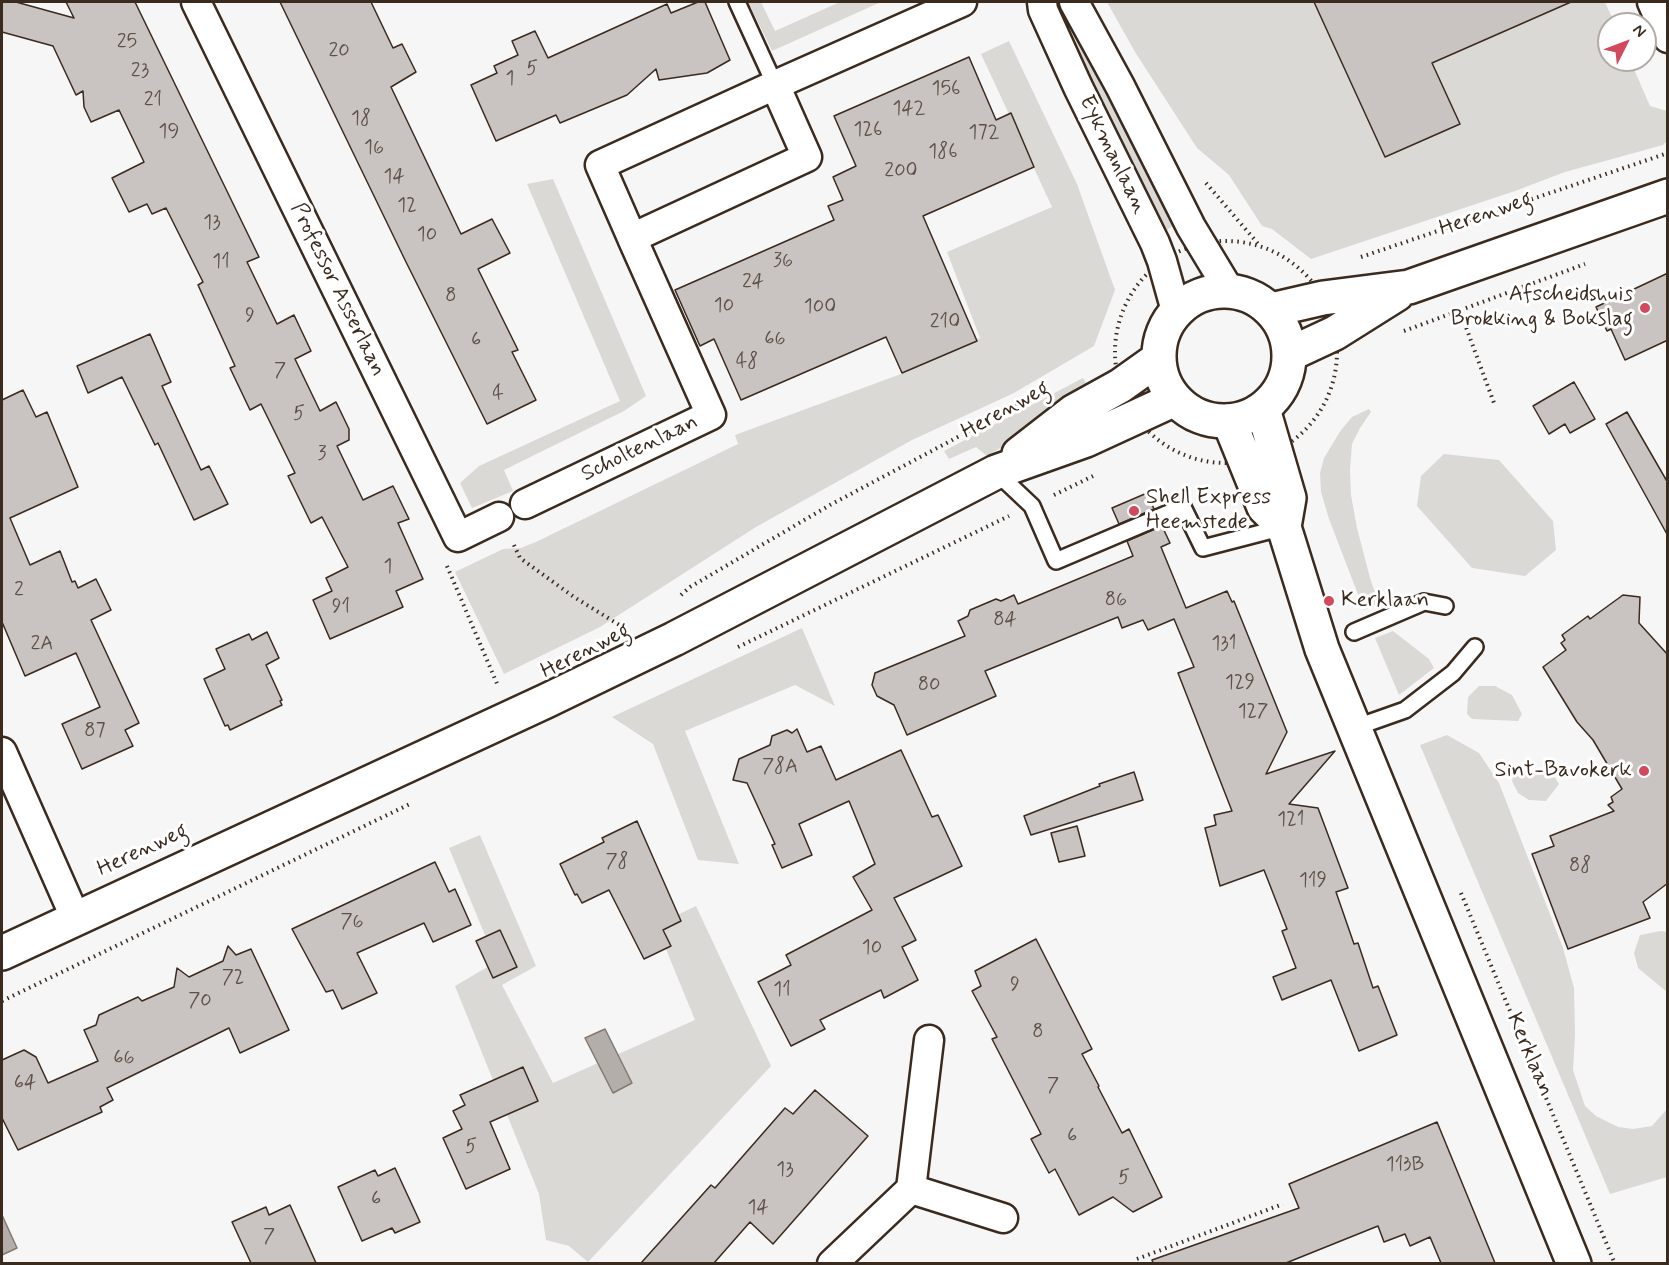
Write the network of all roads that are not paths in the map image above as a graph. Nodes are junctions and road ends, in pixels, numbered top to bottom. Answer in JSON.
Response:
{"nodes":[{"id":1,"x":196,"y":2,"type":"edge"},
{"id":2,"x":737,"y":2,"type":"edge"},
{"id":3,"x":1042,"y":2,"type":"edge"},
{"id":4,"x":1074,"y":2,"type":"edge"},
{"id":5,"x":1652,"y":2,"type":"edge"},
{"id":6,"x":944,"y":5,"type":"edge"},
{"id":7,"x":1668,"y":38,"type":"edge"},
{"id":8,"x":775,"y":85,"type":"junction"},
{"id":9,"x":1668,"y":196,"type":"edge"},
{"id":10,"x":632,"y":238,"type":"junction"},
{"id":11,"x":1409,"y":287,"type":"junction"},
{"id":12,"x":1229,"y":290,"type":"junction"},
{"id":13,"x":1271,"y":310,"type":"junction"},
{"id":14,"x":1176,"y":311,"type":"junction"},
{"id":15,"x":1290,"y":354,"type":"junction"},
{"id":16,"x":1158,"y":359,"type":"junction"},
{"id":17,"x":1175,"y":399,"type":"junction"},
{"id":18,"x":1263,"y":409,"type":"junction"},
{"id":19,"x":1229,"y":421,"type":"junction"},
{"id":20,"x":996,"y":472,"type":"junction"},
{"id":21,"x":525,"y":504,"type":"dead end"},
{"id":22,"x":499,"y":517,"type":"road end"},
{"id":23,"x":1284,"y":527,"type":"junction"},
{"id":24,"x":1445,"y":606,"type":"dead end"},
{"id":25,"x":1354,"y":632,"type":"dead end"},
{"id":26,"x":1475,"y":647,"type":"dead end"},
{"id":27,"x":1354,"y":728,"type":"junction"},
{"id":28,"x":2,"y":752,"type":"edge"},
{"id":29,"x":75,"y":917,"type":"junction"},
{"id":30,"x":2,"y":953,"type":"edge"},
{"id":31,"x":929,"y":1040,"type":"dead end"},
{"id":32,"x":911,"y":1189,"type":"junction"},
{"id":33,"x":1003,"y":1218,"type":"dead end"},
{"id":34,"x":832,"y":1263,"type":"edge"},
{"id":35,"x":1574,"y":1263,"type":"edge"}],
"edges":[{"from":1,"to":22,"type":"street","name":"Professor Asserlaan"},
{"from":2,"to":8,"type":"lane"},
{"from":3,"to":14,"type":"street","name":"Eykmanlaan"},
{"from":4,"to":12,"type":"street","name":"Eykmanlaan"},
{"from":5,"to":7,"type":"street"},
{"from":6,"to":8,"type":"street","name":"Scholtenlaan"},
{"from":8,"to":10,"type":"street"},
{"from":8,"to":10,"type":"street","name":"Scholtenlaan"},
{"from":9,"to":11,"type":"main road","name":"Herenweg"},
{"from":10,"to":21,"type":"street","name":"Scholtenlaan"},
{"from":11,"to":13,"type":"main road","name":"Herenweg"},
{"from":11,"to":15,"type":"main road","name":"Herenweg"},
{"from":12,"to":13,"type":"main road"},
{"from":12,"to":14,"type":"main road"},
{"from":13,"to":15,"type":"main road"},
{"from":14,"to":16,"type":"main road"},
{"from":15,"to":18,"type":"main road"},
{"from":16,"to":17,"type":"main road"},
{"from":16,"to":20,"type":"main road","name":"Herenweg"},
{"from":17,"to":19,"type":"main road"},
{"from":17,"to":20,"type":"main road","name":"Herenweg"},
{"from":18,"to":19,"type":"main road"},
{"from":18,"to":23,"type":"main road","name":"Kerklaan"},
{"from":19,"to":23,"type":"main road","name":"Kerklaan"},
{"from":20,"to":23,"type":"lane"},
{"from":20,"to":29,"type":"main road","name":"Herenweg"},
{"from":23,"to":27,"type":"main road","name":"Kerklaan"},
{"from":24,"to":25,"type":"lane"},
{"from":26,"to":27,"type":"lane"},
{"from":27,"to":35,"type":"main road","name":"Kerklaan"},
{"from":28,"to":29,"type":"street"},
{"from":29,"to":30,"type":"main road","name":"Herenweg"},
{"from":31,"to":32,"type":"street"},
{"from":32,"to":33,"type":"street"},
{"from":32,"to":34,"type":"street"}]}
